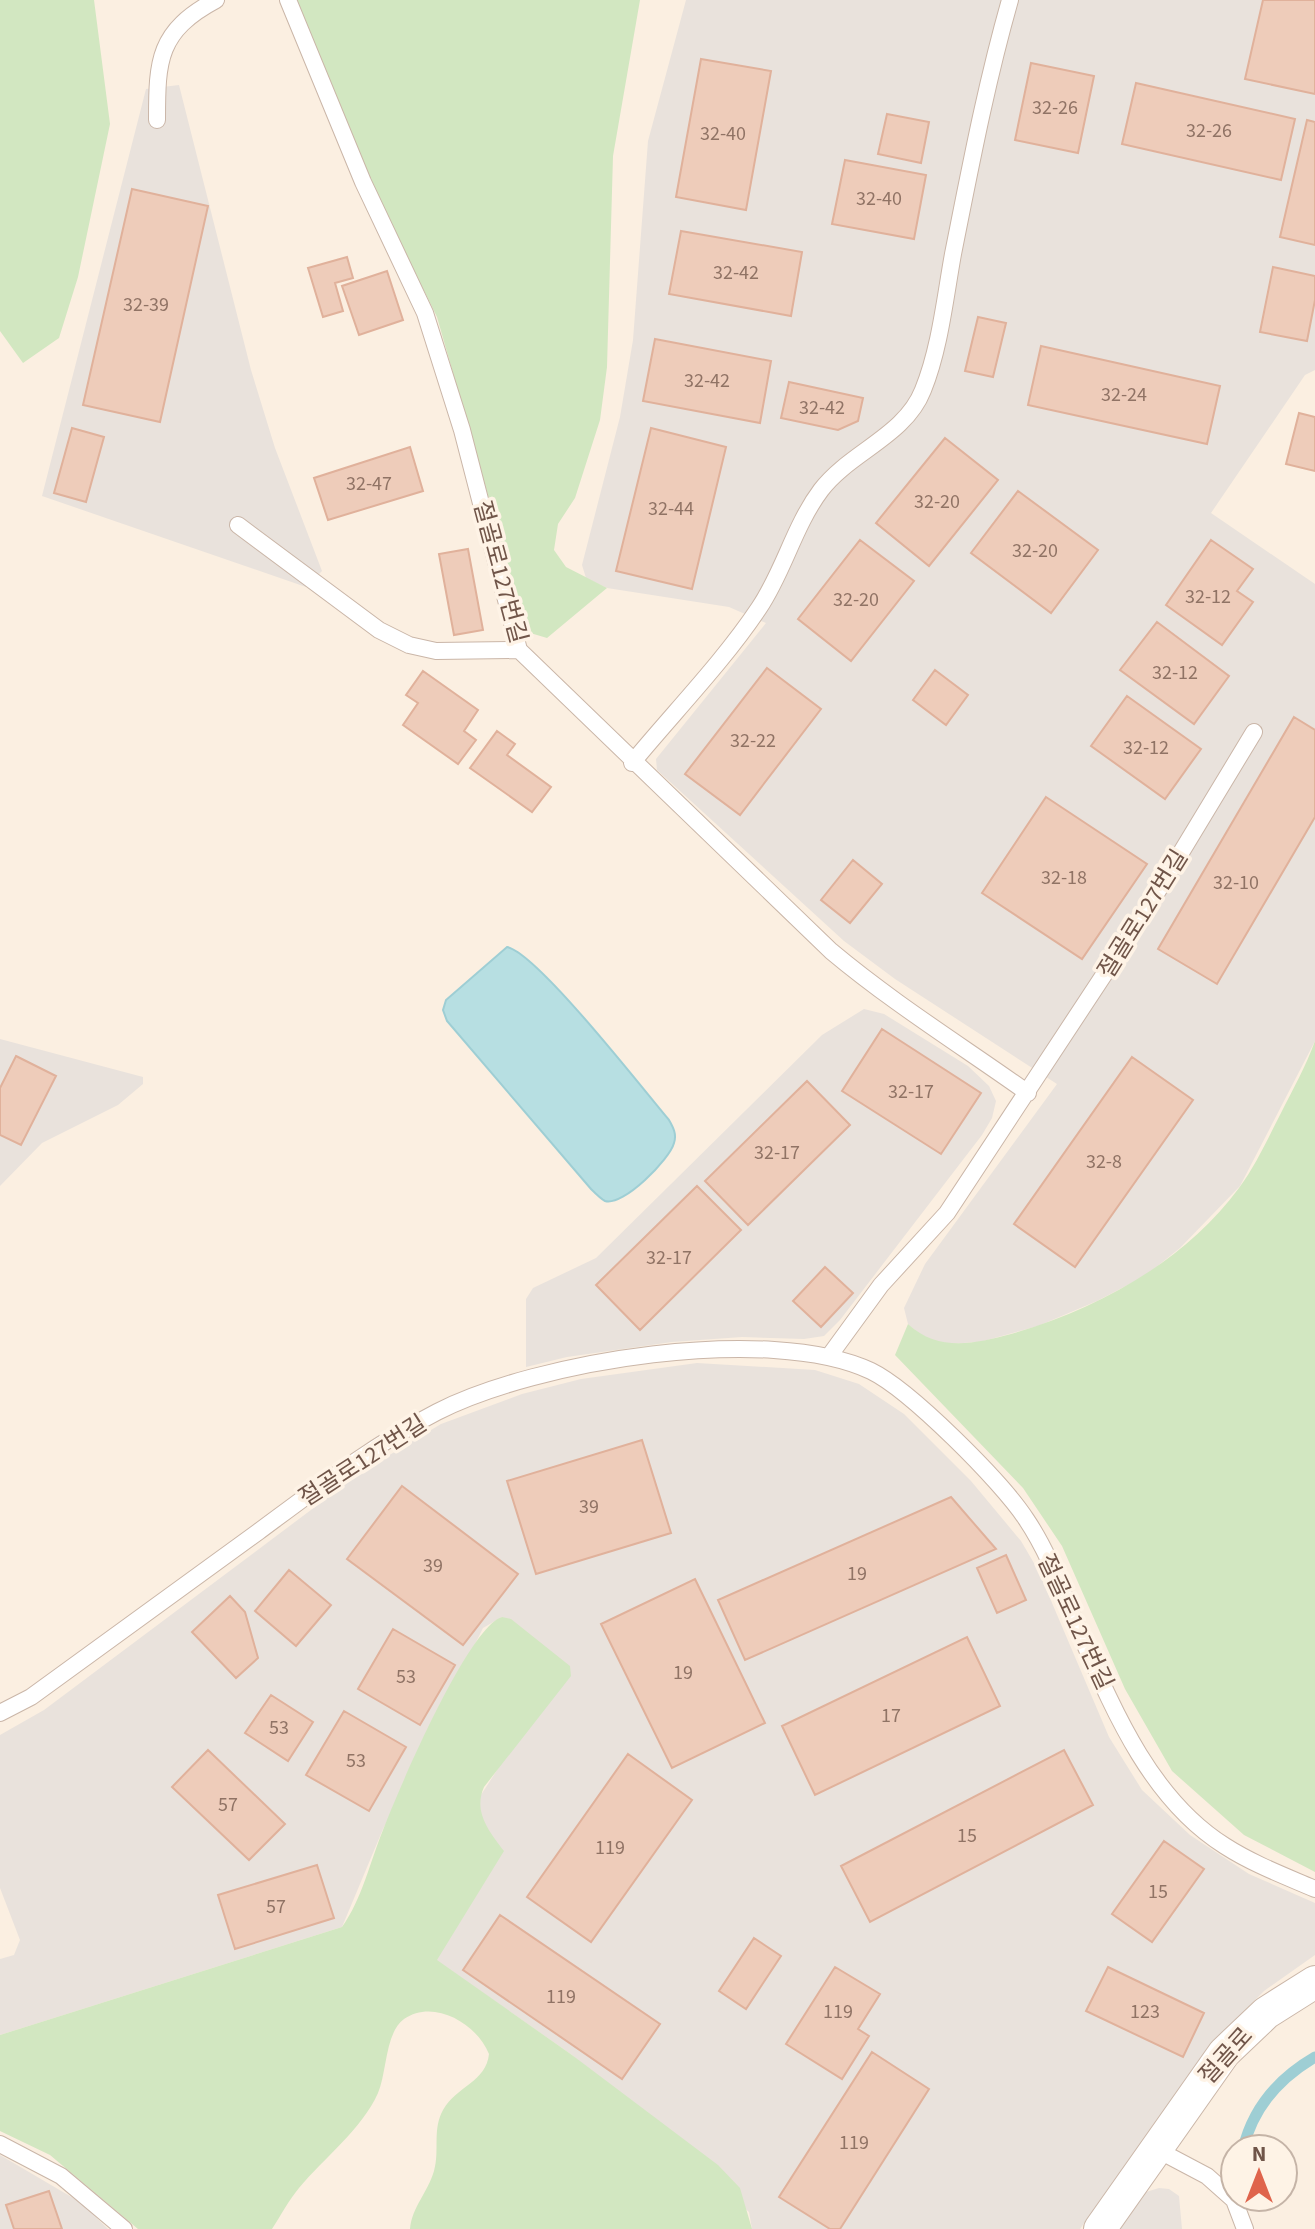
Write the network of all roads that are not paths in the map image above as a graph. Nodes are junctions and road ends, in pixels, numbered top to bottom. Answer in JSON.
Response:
{"nodes":[{"id":1,"x":216,"y":0,"type":"edge"},
{"id":2,"x":288,"y":0,"type":"edge"},
{"id":3,"x":1010,"y":0,"type":"edge"},
{"id":4,"x":157,"y":120,"type":"dead end"},
{"id":5,"x":238,"y":525,"type":"dead end"},
{"id":6,"x":519,"y":650,"type":"junction"},
{"id":7,"x":1254,"y":732,"type":"dead end"},
{"id":8,"x":632,"y":763,"type":"junction"},
{"id":9,"x":1028,"y":1093,"type":"junction"},
{"id":10,"x":830,"y":1355,"type":"junction"},
{"id":11,"x":0,"y":1713,"type":"edge"},
{"id":12,"x":1315,"y":1889,"type":"edge"},
{"id":13,"x":1315,"y":1982,"type":"edge"},
{"id":14,"x":0,"y":2144,"type":"edge"},
{"id":15,"x":1154,"y":2148,"type":"junction"},
{"id":16,"x":124,"y":2229,"type":"edge"},
{"id":17,"x":1100,"y":2229,"type":"edge"},
{"id":18,"x":1245,"y":2229,"type":"edge"}],
"edges":[{"from":1,"to":4,"type":"lane"},
{"from":2,"to":6,"type":"lane","name":"절골로127번길"},
{"from":3,"to":8,"type":"lane"},
{"from":5,"to":6,"type":"lane"},
{"from":6,"to":8,"type":"lane","name":"절골로127번길"},
{"from":7,"to":9,"type":"lane","name":"절골로127번길"},
{"from":8,"to":9,"type":"lane","name":"절골로127번길"},
{"from":9,"to":10,"type":"lane","name":"절골로127번길"},
{"from":10,"to":11,"type":"lane","name":"절골로127번길"},
{"from":10,"to":12,"type":"lane","name":"절골로127번길"},
{"from":13,"to":15,"type":"street","name":"절골로"},
{"from":14,"to":16,"type":"lane"},
{"from":15,"to":17,"type":"street","name":"절골로"},
{"from":15,"to":18,"type":"lane"}]}
